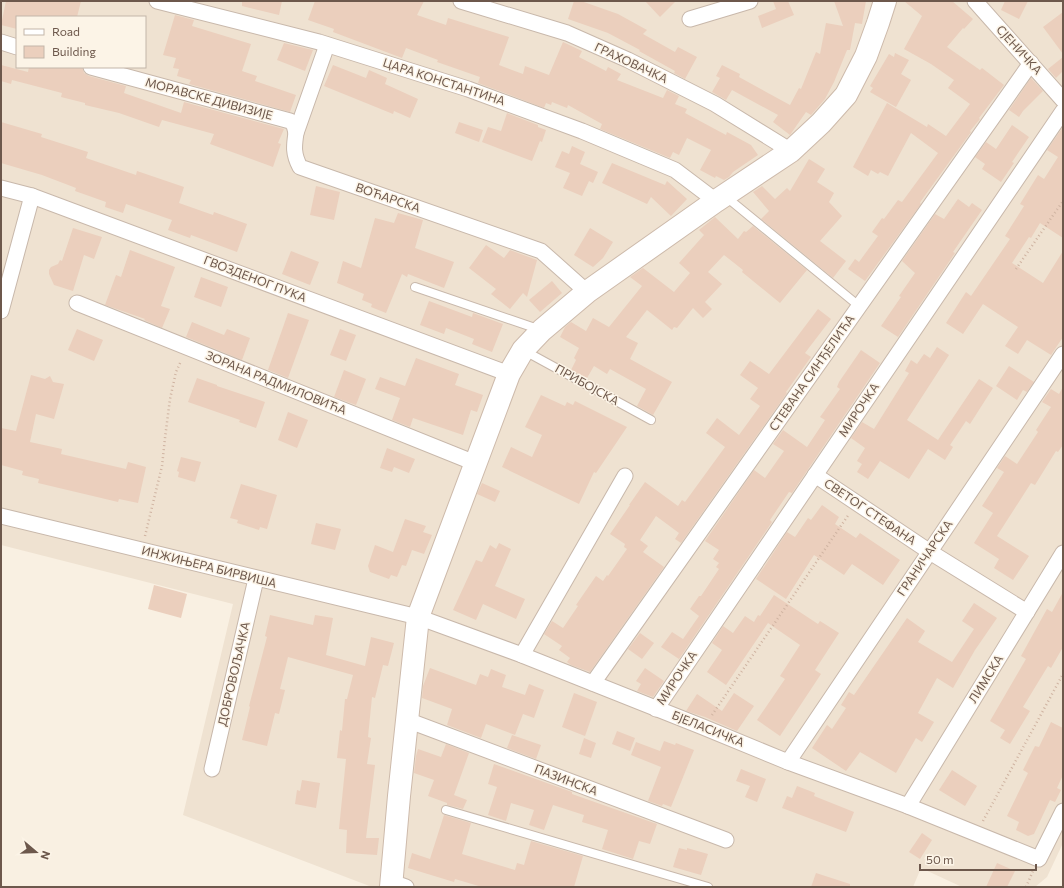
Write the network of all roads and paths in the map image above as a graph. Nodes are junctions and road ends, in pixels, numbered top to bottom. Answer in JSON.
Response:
{"nodes":[{"id":1,"x":157,"y":1,"type":"edge"},
{"id":2,"x":461,"y":1,"type":"edge"},
{"id":3,"x":750,"y":1,"type":"edge"},
{"id":4,"x":885,"y":1,"type":"edge"},
{"id":5,"x":975,"y":1,"type":"edge"},
{"id":6,"x":690,"y":19,"type":"dead end"},
{"id":7,"x":1,"y":42,"type":"edge"},
{"id":8,"x":327,"y":44,"type":"junction"},
{"id":9,"x":16,"y":47,"type":"edge"},
{"id":10,"x":1031,"y":64,"type":"junction"},
{"id":11,"x":95,"y":68,"type":"edge"},
{"id":12,"x":1063,"y":100,"type":"edge"},
{"id":13,"x":1063,"y":111,"type":"edge"},
{"id":14,"x":296,"y":133,"type":"junction"},
{"id":15,"x":791,"y":151,"type":"junction"},
{"id":16,"x":1,"y":188,"type":"edge"},
{"id":17,"x":32,"y":196,"type":"junction"},
{"id":18,"x":720,"y":198,"type":"junction"},
{"id":19,"x":1063,"y":201,"type":"edge"},
{"id":20,"x":1016,"y":269,"type":"dead end"},
{"id":21,"x":415,"y":286,"type":"dead end"},
{"id":22,"x":587,"y":292,"type":"junction"},
{"id":23,"x":76,"y":303,"type":"dead end"},
{"id":24,"x":859,"y":306,"type":"junction"},
{"id":25,"x":1,"y":311,"type":"edge"},
{"id":26,"x":542,"y":330,"type":"junction"},
{"id":27,"x":186,"y":347,"type":"junction"},
{"id":28,"x":523,"y":350,"type":"junction"},
{"id":29,"x":1063,"y":354,"type":"edge"},
{"id":30,"x":509,"y":374,"type":"junction"},
{"id":31,"x":651,"y":420,"type":"dead end"},
{"id":32,"x":475,"y":462,"type":"junction"},
{"id":33,"x":815,"y":475,"type":"junction"},
{"id":34,"x":625,"y":476,"type":"dead end"},
{"id":35,"x":857,"y":503,"type":"junction"},
{"id":36,"x":1,"y":516,"type":"edge"},
{"id":37,"x":141,"y":550,"type":"junction"},
{"id":38,"x":930,"y":552,"type":"junction"},
{"id":39,"x":1063,"y":553,"type":"edge"},
{"id":40,"x":256,"y":579,"type":"junction"},
{"id":41,"x":1027,"y":612,"type":"junction"},
{"id":42,"x":418,"y":617,"type":"junction"},
{"id":43,"x":522,"y":655,"type":"junction"},
{"id":44,"x":1063,"y":674,"type":"edge"},
{"id":45,"x":593,"y":683,"type":"junction"},
{"id":46,"x":656,"y":709,"type":"junction"},
{"id":47,"x":407,"y":720,"type":"junction"},
{"id":48,"x":704,"y":727,"type":"junction"},
{"id":49,"x":788,"y":762,"type":"junction"},
{"id":50,"x":212,"y":769,"type":"dead end"},
{"id":51,"x":908,"y":806,"type":"junction"},
{"id":52,"x":446,"y":810,"type":"dead end"},
{"id":53,"x":1063,"y":811,"type":"edge"},
{"id":54,"x":976,"y":833,"type":"junction"},
{"id":55,"x":726,"y":840,"type":"dead end"},
{"id":56,"x":396,"y":885,"type":"edge"},
{"id":57,"x":708,"y":887,"type":"edge"}],
"edges":[{"from":1,"to":8,"type":"street","name":"ЦАРА КОНСТАНТИНА"},
{"from":2,"to":15,"type":"street","name":"ГРАХОВАЧКА"},
{"from":3,"to":6,"type":"street"},
{"from":4,"to":15,"type":"street"},
{"from":5,"to":10,"type":"street","name":"СЈЕНИЧКА"},
{"from":7,"to":9,"type":"street"},
{"from":8,"to":14,"type":"street","name":"ВОЋАРСКА"},
{"from":8,"to":18,"type":"street","name":"ЦАРА КОНСТАНТИНА"},
{"from":10,"to":12,"type":"street","name":"СЈЕНИЧКА"},
{"from":10,"to":24,"type":"street","name":"СТЕВАНА СИНЂЕЛИЋА"},
{"from":11,"to":14,"type":"street","name":"МОРАВСКЕ ДИВИЗИЈЕ"},
{"from":13,"to":33,"type":"street","name":"МИРОЧКА"},
{"from":14,"to":22,"type":"street","name":"ВОЋАРСКА"},
{"from":15,"to":18,"type":"street"},
{"from":16,"to":17,"type":"street","name":"ГВОЗДЕНОГ ПУКА"},
{"from":17,"to":25,"type":"street"},
{"from":17,"to":30,"type":"street","name":"ГВОЗДЕНОГ ПУКА"},
{"from":18,"to":22,"type":"street"},
{"from":18,"to":24,"type":"lane"},
{"from":19,"to":20,"type":"path"},
{"from":21,"to":26,"type":"lane"},
{"from":22,"to":26,"type":"street"},
{"from":23,"to":27,"type":"street","name":"ЗОРАНА РАДМИЛОВИЋА"},
{"from":24,"to":45,"type":"street","name":"СТЕВАНА СИНЂЕЛИЋА"},
{"from":26,"to":28,"type":"street"},
{"from":27,"to":32,"type":"street","name":"ЗОРАНА РАДМИЛОВИЋА"},
{"from":27,"to":37,"type":"path"},
{"from":28,"to":30,"type":"street"},
{"from":28,"to":31,"type":"lane","name":"ПРИБОЈСКА"},
{"from":29,"to":38,"type":"street","name":"ГРАНИЧАРСКА"},
{"from":30,"to":32,"type":"street"},
{"from":32,"to":42,"type":"street"},
{"from":33,"to":35,"type":"street","name":"СВЕТОГ СТЕФАНА"},
{"from":33,"to":46,"type":"street","name":"МИРОЧКА"},
{"from":34,"to":43,"type":"street"},
{"from":35,"to":38,"type":"street","name":"СВЕТОГ СТЕФАНА"},
{"from":35,"to":48,"type":"path"},
{"from":36,"to":37,"type":"street","name":"ИНЖИЊЕРА БИРВИША"},
{"from":37,"to":40,"type":"street","name":"ИНЖИЊЕРА БИРВИША"},
{"from":38,"to":41,"type":"street","name":"СВЕТОГ СТЕФАНА"},
{"from":38,"to":49,"type":"street","name":"ГРАНИЧАРСКА"},
{"from":39,"to":41,"type":"street","name":"ЛИМСКА"},
{"from":40,"to":42,"type":"street","name":"ИНЖИЊЕРА БИРВИША"},
{"from":40,"to":50,"type":"street","name":"ДОБРОВОЉАЧКА"},
{"from":41,"to":51,"type":"street","name":"ЛИМСКА"},
{"from":42,"to":43,"type":"street","name":"БЈЕЛАСИЧКА"},
{"from":42,"to":47,"type":"street"},
{"from":43,"to":45,"type":"street","name":"БЈЕЛАСИЧКА"},
{"from":44,"to":54,"type":"path"},
{"from":45,"to":46,"type":"street","name":"БЈЕЛАСИЧКА"},
{"from":46,"to":48,"type":"street","name":"БЈЕЛАСИЧКА"},
{"from":47,"to":55,"type":"street","name":"ПАЗИНСКА"},
{"from":47,"to":56,"type":"street"},
{"from":48,"to":49,"type":"street","name":"БЈЕЛАСИЧКА"},
{"from":49,"to":51,"type":"street","name":"БЈЕЛАСИЧКА"},
{"from":51,"to":54,"type":"street","name":"БЈЕЛАСИЧКА"},
{"from":52,"to":57,"type":"lane"},
{"from":53,"to":54,"type":"street","name":"БЈЕЛАСИЧКА"}]}
